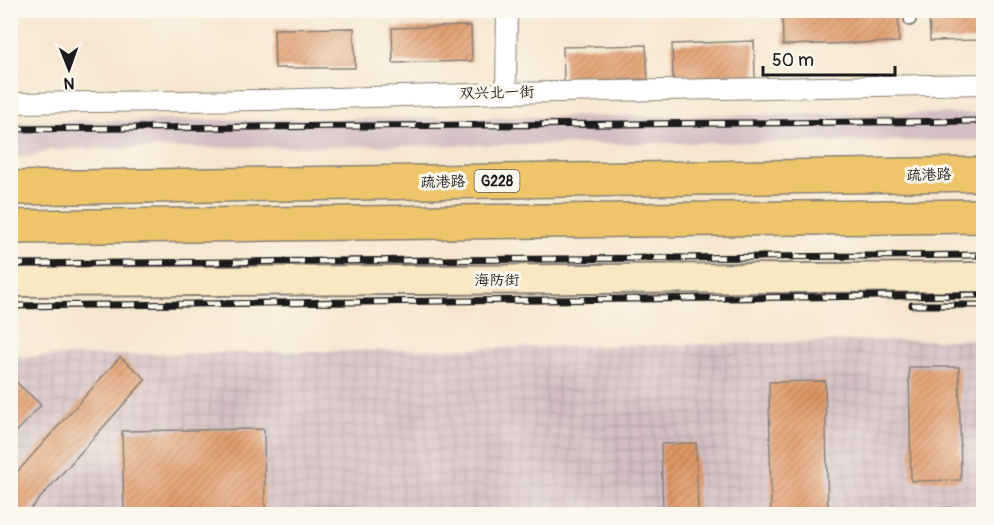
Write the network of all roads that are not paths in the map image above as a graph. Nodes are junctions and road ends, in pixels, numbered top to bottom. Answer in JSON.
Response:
{"nodes":[{"id":1,"x":507,"y":10,"type":"edge"},
{"id":2,"x":984,"y":84,"type":"edge"},
{"id":3,"x":506,"y":93,"type":"junction"},
{"id":4,"x":10,"y":103,"type":"edge"},
{"id":5,"x":984,"y":174,"type":"edge"},
{"id":6,"x":10,"y":188,"type":"edge"},
{"id":7,"x":982,"y":216,"type":"edge"},
{"id":8,"x":10,"y":227,"type":"edge"},
{"id":9,"x":984,"y":277,"type":"edge"},
{"id":10,"x":10,"y":282,"type":"edge"},
{"id":11,"x":940,"y":514,"type":"edge"},
{"id":12,"x":984,"y":514,"type":"edge"}],
"edges":[{"from":1,"to":3,"type":"street"},
{"from":2,"to":3,"type":"street","name":"双兴北一街"},
{"from":3,"to":4,"type":"street","name":"双兴北一街"},
{"from":5,"to":6,"type":"highway","name":"疏港路","number":"G228"},
{"from":7,"to":8,"type":"highway"},
{"from":9,"to":10,"type":"street","name":"海防街"},
{"from":11,"to":12,"type":"lane"}]}
